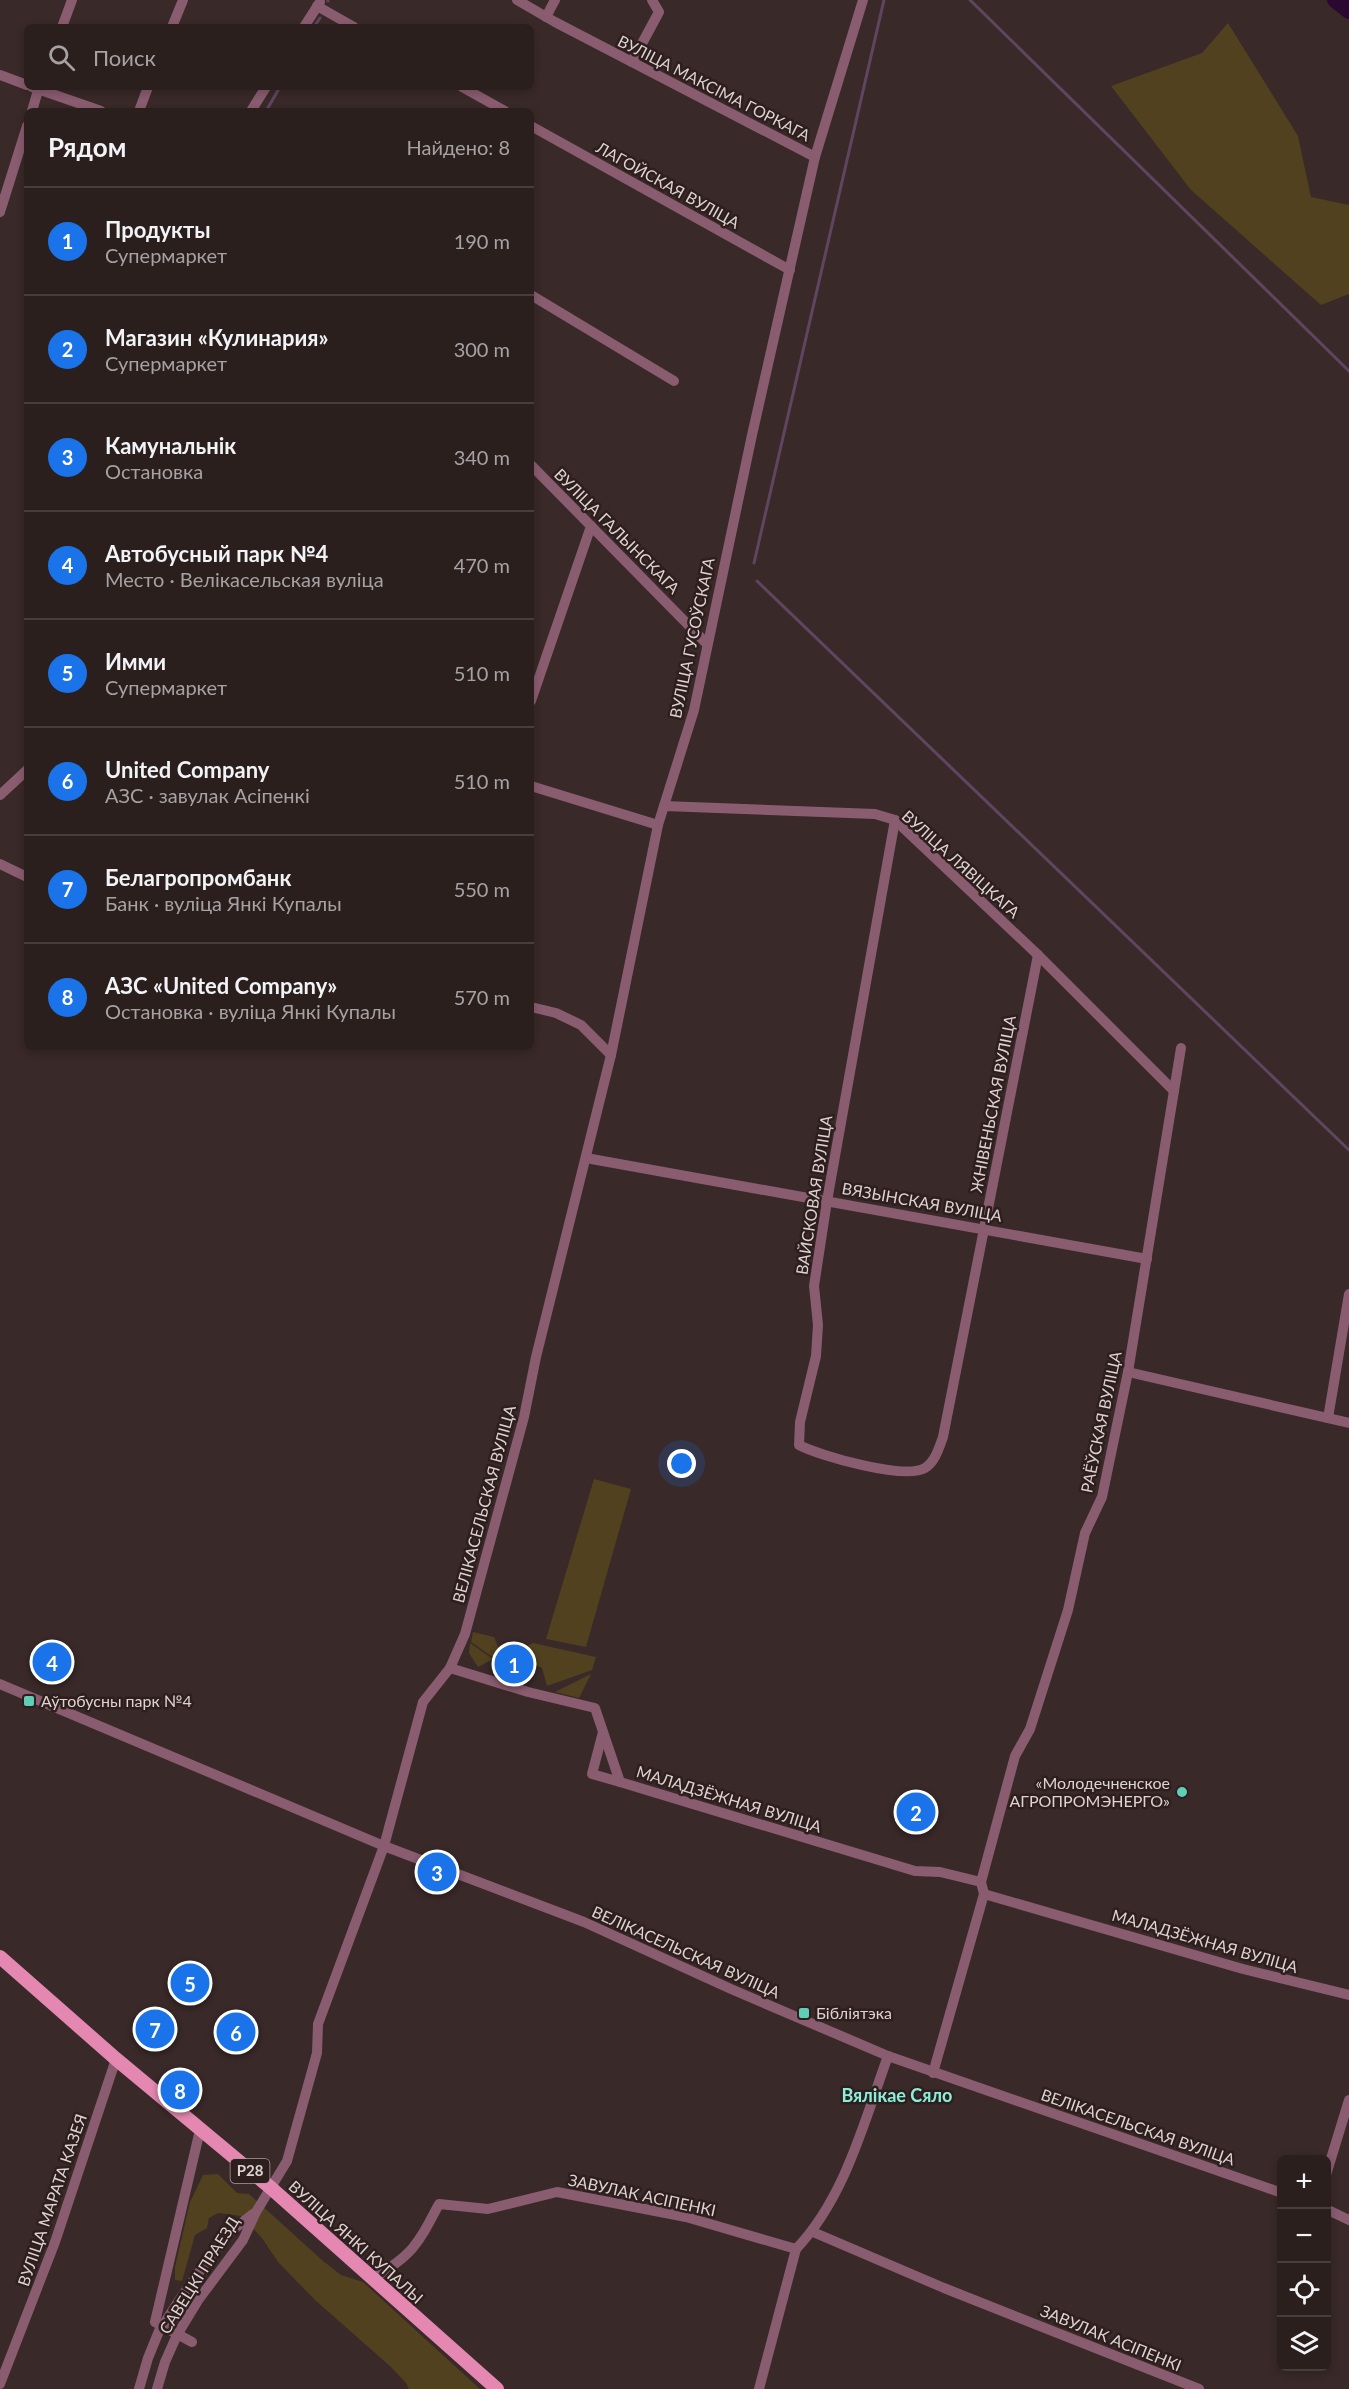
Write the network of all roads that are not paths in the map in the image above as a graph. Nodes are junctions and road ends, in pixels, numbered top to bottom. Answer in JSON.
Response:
{"nodes":[{"id":1,"x":72,"y":0,"type":"edge"},
{"id":2,"x":183,"y":0,"type":"edge"},
{"id":3,"x":517,"y":0,"type":"edge"},
{"id":4,"x":555,"y":0,"type":"edge"},
{"id":5,"x":652,"y":0,"type":"edge"},
{"id":6,"x":863,"y":0,"type":"edge"},
{"id":7,"x":319,"y":3,"type":"edge"},
{"id":8,"x":546,"y":17,"type":"junction"},
{"id":9,"x":63,"y":24,"type":"edge"},
{"id":10,"x":173,"y":24,"type":"edge"},
{"id":11,"x":306,"y":24,"type":"edge"},
{"id":12,"x":350,"y":24,"type":"edge"},
{"id":13,"x":632,"y":62,"type":"junction"},
{"id":14,"x":0,"y":75,"type":"edge"},
{"id":15,"x":24,"y":84,"type":"edge"},
{"id":16,"x":37,"y":90,"type":"edge"},
{"id":17,"x":43,"y":90,"type":"edge"},
{"id":18,"x":147,"y":90,"type":"edge"},
{"id":19,"x":264,"y":90,"type":"edge"},
{"id":20,"x":467,"y":90,"type":"edge"},
{"id":21,"x":33,"y":108,"type":"edge"},
{"id":22,"x":93,"y":108,"type":"edge"},
{"id":23,"x":140,"y":108,"type":"edge"},
{"id":24,"x":253,"y":108,"type":"edge"},
{"id":25,"x":500,"y":108,"type":"edge"},
{"id":26,"x":534,"y":128,"type":"edge"},
{"id":27,"x":24,"y":136,"type":"edge"},
{"id":28,"x":815,"y":157,"type":"junction"},
{"id":29,"x":0,"y":212,"type":"edge"},
{"id":30,"x":790,"y":270,"type":"junction"},
{"id":31,"x":534,"y":297,"type":"edge"},
{"id":32,"x":674,"y":381,"type":"dead end"},
{"id":33,"x":534,"y":468,"type":"edge"},
{"id":34,"x":591,"y":526,"type":"junction"},
{"id":35,"x":707,"y":644,"type":"junction"},
{"id":36,"x":534,"y":692,"type":"edge"},
{"id":37,"x":24,"y":773,"type":"edge"},
{"id":38,"x":534,"y":787,"type":"edge"},
{"id":39,"x":0,"y":795,"type":"edge"},
{"id":40,"x":663,"y":806,"type":"junction"},
{"id":41,"x":895,"y":820,"type":"junction"},
{"id":42,"x":658,"y":825,"type":"junction"},
{"id":43,"x":0,"y":864,"type":"edge"},
{"id":44,"x":24,"y":876,"type":"edge"},
{"id":45,"x":1038,"y":955,"type":"junction"},
{"id":46,"x":534,"y":1008,"type":"edge"},
{"id":47,"x":1181,"y":1048,"type":"dead end"},
{"id":48,"x":611,"y":1055,"type":"junction"},
{"id":49,"x":1174,"y":1091,"type":"junction"},
{"id":50,"x":586,"y":1158,"type":"junction"},
{"id":51,"x":827,"y":1200,"type":"junction"},
{"id":52,"x":983,"y":1229,"type":"junction"},
{"id":53,"x":1147,"y":1259,"type":"junction"},
{"id":54,"x":1349,"y":1294,"type":"edge"},
{"id":55,"x":1128,"y":1372,"type":"junction"},
{"id":56,"x":1328,"y":1418,"type":"junction"},
{"id":57,"x":1349,"y":1423,"type":"edge"},
{"id":58,"x":927,"y":1467,"type":"joint"},
{"id":59,"x":450,"y":1668,"type":"junction"},
{"id":60,"x":0,"y":1684,"type":"edge"},
{"id":61,"x":603,"y":1732,"type":"junction"},
{"id":62,"x":620,"y":1782,"type":"junction"},
{"id":63,"x":384,"y":1846,"type":"junction"},
{"id":64,"x":981,"y":1882,"type":"junction"},
{"id":65,"x":984,"y":1894,"type":"junction"},
{"id":66,"x":0,"y":1956,"type":"edge"},
{"id":67,"x":1349,"y":1995,"type":"edge"},
{"id":68,"x":888,"y":2056,"type":"junction"},
{"id":69,"x":116,"y":2058,"type":"junction"},
{"id":70,"x":933,"y":2073,"type":"junction"},
{"id":71,"x":1349,"y":2100,"type":"edge"},
{"id":72,"x":201,"y":2130,"type":"junction"},
{"id":73,"x":1331,"y":2159,"type":"edge"},
{"id":74,"x":271,"y":2188,"type":"junction"},
{"id":75,"x":1277,"y":2192,"type":"edge"},
{"id":76,"x":1331,"y":2211,"type":"edge"},
{"id":77,"x":256,"y":2212,"type":"junction"},
{"id":78,"x":1349,"y":2220,"type":"edge"},
{"id":79,"x":813,"y":2232,"type":"junction"},
{"id":80,"x":796,"y":2249,"type":"junction"},
{"id":81,"x":373,"y":2278,"type":"junction"},
{"id":82,"x":159,"y":2324,"type":"junction"},
{"id":83,"x":177,"y":2335,"type":"junction"},
{"id":84,"x":192,"y":2342,"type":"dead end"},
{"id":85,"x":0,"y":2384,"type":"edge"},
{"id":86,"x":139,"y":2389,"type":"edge"},
{"id":87,"x":158,"y":2389,"type":"edge"},
{"id":88,"x":498,"y":2389,"type":"edge"},
{"id":89,"x":759,"y":2389,"type":"edge"},
{"id":90,"x":1199,"y":2389,"type":"edge"}],
"edges":[{"from":1,"to":9,"type":"street"},
{"from":2,"to":10,"type":"street"},
{"from":3,"to":8,"type":"street","name":"ВУЛІЦА МАКСІМА ГОРКАГА"},
{"from":4,"to":8,"type":"street"},
{"from":5,"to":13,"type":"street"},
{"from":6,"to":28,"type":"street","name":"ВУЛІЦА МАКСІМА ГОРКАГА"},
{"from":7,"to":11,"type":"street"},
{"from":7,"to":12,"type":"street"},
{"from":8,"to":13,"type":"street","name":"ВУЛІЦА МАКСІМА ГОРКАГА"},
{"from":13,"to":28,"type":"street","name":"ВУЛІЦА МАКСІМА ГОРКАГА"},
{"from":14,"to":15,"type":"street"},
{"from":16,"to":21,"type":"street"},
{"from":17,"to":22,"type":"street"},
{"from":18,"to":23,"type":"street"},
{"from":19,"to":24,"type":"street"},
{"from":20,"to":25,"type":"street"},
{"from":26,"to":30,"type":"street","name":"ЛАГОЙСКАЯ ВУЛІЦА"},
{"from":27,"to":29,"type":"street"},
{"from":28,"to":30,"type":"street","name":"ВУЛІЦА ГУСОЎСКАГА"},
{"from":30,"to":35,"type":"street","name":"ВУЛІЦА ГУСОЎСКАГА"},
{"from":31,"to":32,"type":"street"},
{"from":33,"to":34,"type":"street","name":"ВУЛІЦА ГАЛЫНСКАГА"},
{"from":34,"to":35,"type":"street","name":"ВУЛІЦА ГАЛЫНСКАГА"},
{"from":34,"to":36,"type":"street"},
{"from":35,"to":40,"type":"street","name":"ВУЛІЦА ГУСОЎСКАГА"},
{"from":37,"to":39,"type":"street"},
{"from":38,"to":42,"type":"street"},
{"from":40,"to":41,"type":"street","name":"ВУЛІЦА ЛЯВІЦКАГА"},
{"from":40,"to":42,"type":"street","name":"ВУЛІЦА ГУСОЎСКАГА"},
{"from":41,"to":45,"type":"street","name":"ВУЛІЦА ЛЯВІЦКАГА"},
{"from":41,"to":51,"type":"street","name":"ВАЙСКОВАЯ ВУЛІЦА"},
{"from":42,"to":48,"type":"street","name":"ВУЛІЦА ГУСОЎСКАГА"},
{"from":43,"to":44,"type":"street"},
{"from":45,"to":49,"type":"street","name":"ВУЛІЦА ЛЯВІЦКАГА"},
{"from":45,"to":52,"type":"street","name":"ЖНІВЕНЬСКАЯ ВУЛІЦА"},
{"from":46,"to":48,"type":"street"},
{"from":47,"to":49,"type":"street","name":"РАЁЎСКАЯ ВУЛІЦА"},
{"from":48,"to":50,"type":"street","name":"ВУЛІЦА ГУСОЎСКАГА"},
{"from":49,"to":53,"type":"street","name":"РАЁЎСКАЯ ВУЛІЦА"},
{"from":50,"to":51,"type":"street","name":"ВЯЗЫНСКАЯ ВУЛІЦА"},
{"from":50,"to":59,"type":"street","name":"ВЕЛІКАСЕЛЬСКАЯ ВУЛІЦА"},
{"from":51,"to":52,"type":"street","name":"ВЯЗЫНСКАЯ ВУЛІЦА"},
{"from":51,"to":58,"type":"street","name":"ВАЙСКОВАЯ ВУЛІЦА"},
{"from":52,"to":53,"type":"street","name":"ВЯЗЫНСКАЯ ВУЛІЦА"},
{"from":52,"to":58,"type":"street","name":"ЖНІВЕНЬСКАЯ ВУЛІЦА"},
{"from":53,"to":55,"type":"street","name":"РАЁЎСКАЯ ВУЛІЦА"},
{"from":54,"to":56,"type":"street"},
{"from":55,"to":56,"type":"street"},
{"from":55,"to":64,"type":"street","name":"РАЁЎСКАЯ ВУЛІЦА"},
{"from":56,"to":57,"type":"street"},
{"from":59,"to":61,"type":"street","name":"МАЛАДЗЁЖНАЯ ВУЛІЦА"},
{"from":59,"to":63,"type":"street","name":"ВЕЛІКАСЕЛЬСКАЯ ВУЛІЦА"},
{"from":60,"to":63,"type":"street","name":"ВЕЛІКАСЕЛЬСКАЯ ВУЛІЦА"},
{"from":61,"to":62,"type":"street","name":"МАЛАДЗЁЖНАЯ ВУЛІЦА"},
{"from":61,"to":62,"type":"street"},
{"from":62,"to":64,"type":"street","name":"МАЛАДЗЁЖНАЯ ВУЛІЦА"},
{"from":63,"to":68,"type":"street","name":"ВЕЛІКАСЕЛЬСКАЯ ВУЛІЦА"},
{"from":63,"to":74,"type":"street"},
{"from":64,"to":65,"type":"street","name":"РАЁЎСКАЯ ВУЛІЦА"},
{"from":65,"to":67,"type":"street","name":"МАЛАДЗЁЖНАЯ ВУЛІЦА"},
{"from":65,"to":70,"type":"street"},
{"from":66,"to":69,"type":"main road","name":"ВУЛІЦА ЯНКІ КУПАЛЫ","number":"Р28"},
{"from":68,"to":70,"type":"street","name":"ВЕЛІКАСЕЛЬСКАЯ ВУЛІЦА"},
{"from":68,"to":79,"type":"street"},
{"from":69,"to":72,"type":"main road","name":"ВУЛІЦА ЯНКІ КУПАЛЫ","number":"Р28"},
{"from":69,"to":85,"type":"street","name":"ВУЛІЦА МАРАТА КАЗЕЯ"},
{"from":70,"to":75,"type":"street","name":"ВЕЛІКАСЕЛЬСКАЯ ВУЛІЦА"},
{"from":71,"to":73,"type":"street"},
{"from":72,"to":74,"type":"main road","name":"ВУЛІЦА ЯНКІ КУПАЛЫ","number":"Р28"},
{"from":72,"to":82,"type":"street","name":"САВЕЦКІ ПРАЕЗД"},
{"from":74,"to":77,"type":"street","name":"САВЕЦКІ ПРАЕЗД"},
{"from":74,"to":81,"type":"main road","name":"ВУЛІЦА ЯНКІ КУПАЛЫ","number":"Р28"},
{"from":76,"to":78,"type":"street"},
{"from":77,"to":82,"type":"street","name":"САВЕЦКІ ПРАЕЗД"},
{"from":77,"to":83,"type":"street","name":"САВЕЦКІ ПРАЕЗД"},
{"from":79,"to":80,"type":"street"},
{"from":79,"to":90,"type":"street","name":"ЗАВУЛАК АСІПЕНКІ"},
{"from":80,"to":81,"type":"street","name":"ЗАВУЛАК АСІПЕНКІ"},
{"from":80,"to":89,"type":"street"},
{"from":81,"to":88,"type":"main road","name":"ВУЛІЦА ЯНКІ КУПАЛЫ","number":"Р28"},
{"from":82,"to":83,"type":"street"},
{"from":82,"to":86,"type":"street","name":"САВЕЦКІ ПРАЕЗД"},
{"from":83,"to":84,"type":"street"},
{"from":83,"to":87,"type":"street","name":"САВЕЦКІ ПРАЕЗД"}]}
